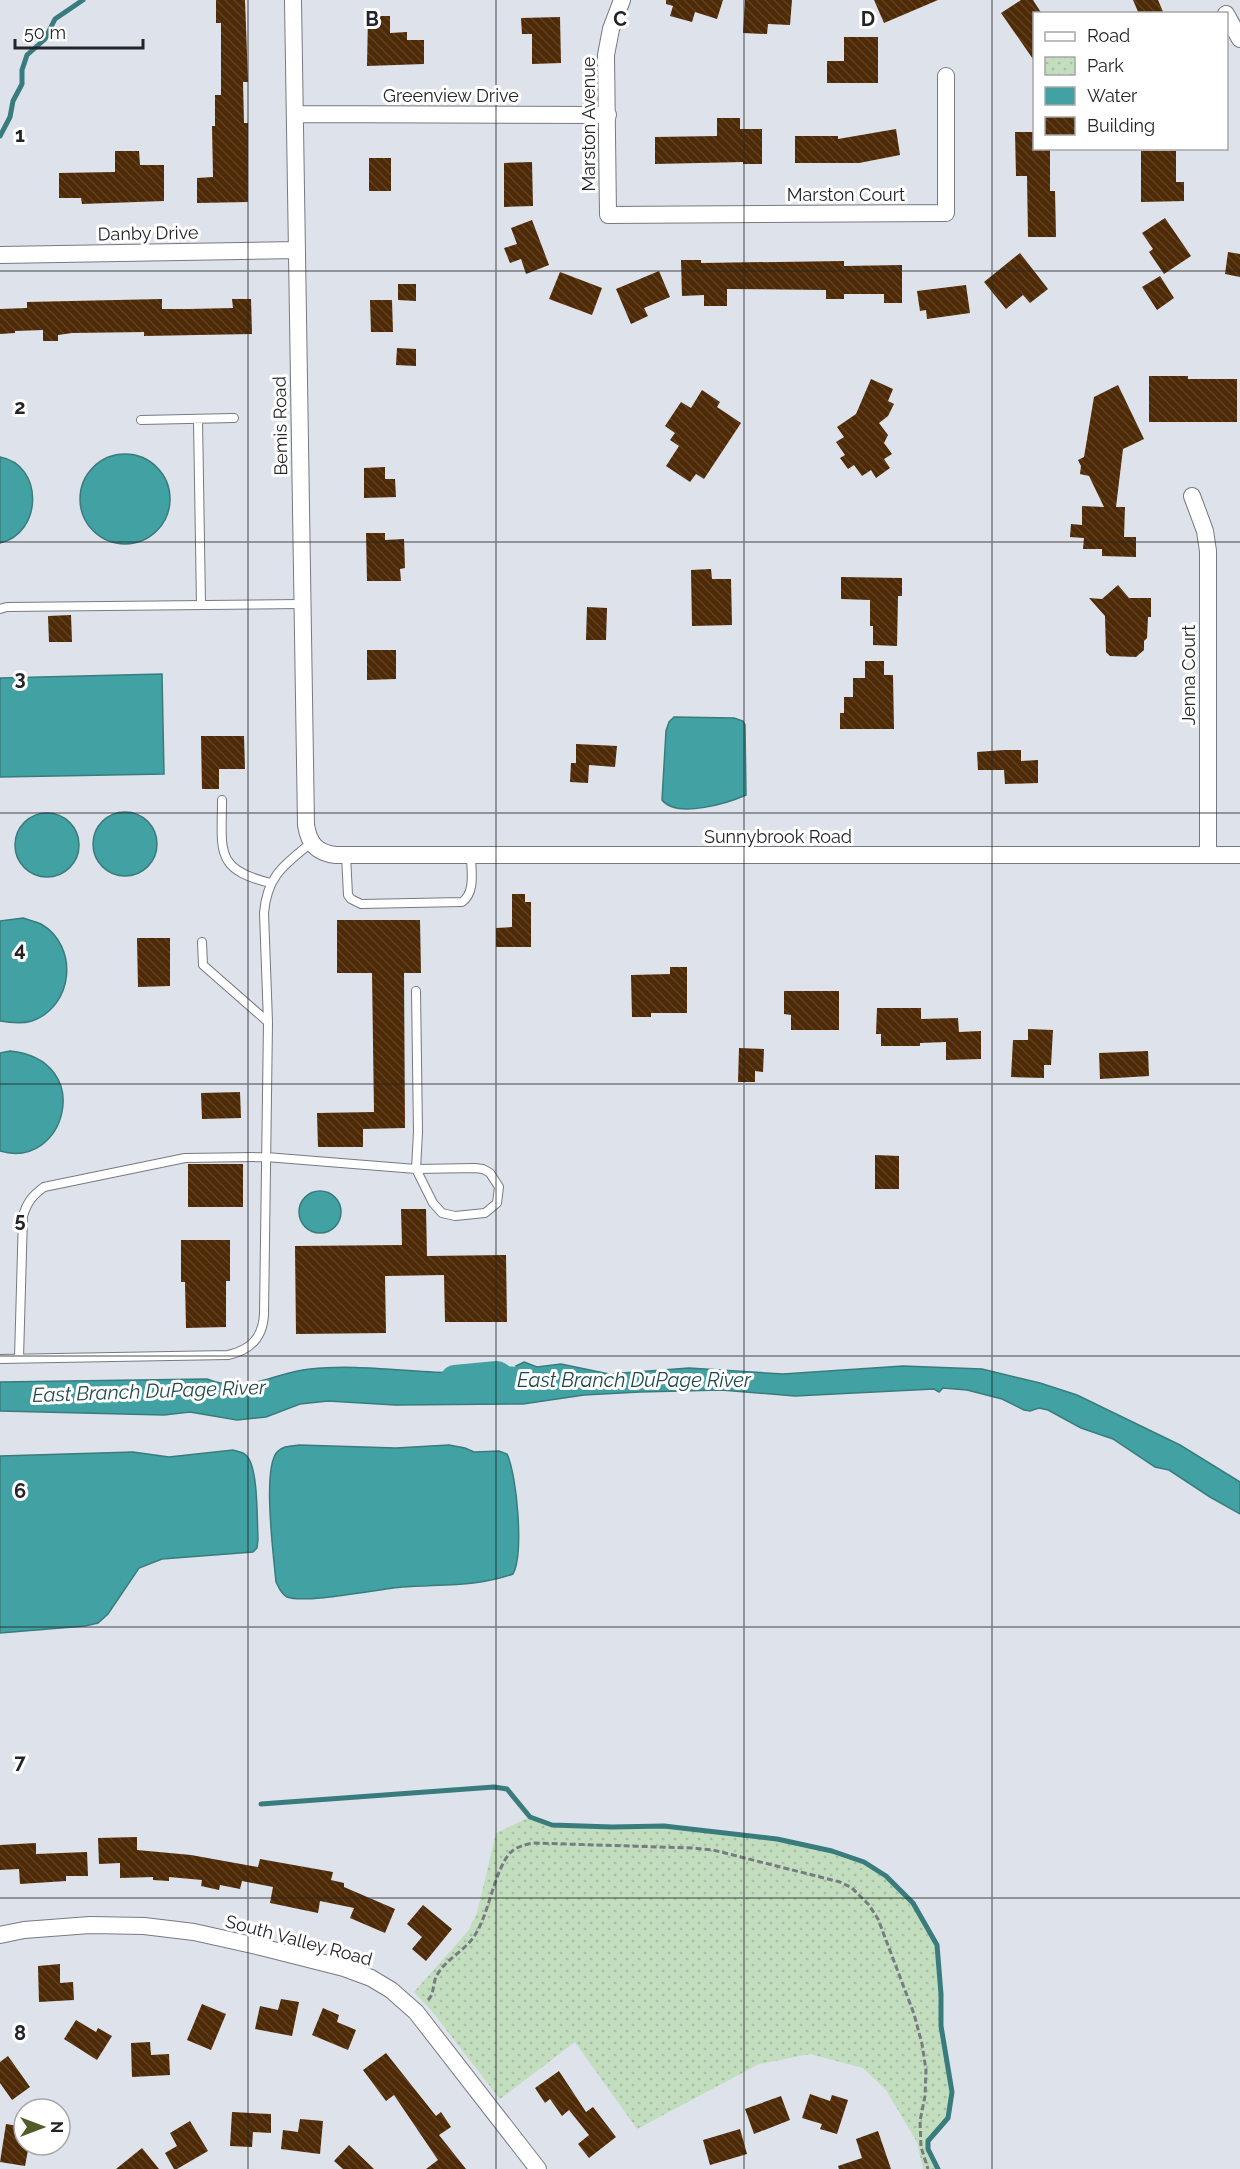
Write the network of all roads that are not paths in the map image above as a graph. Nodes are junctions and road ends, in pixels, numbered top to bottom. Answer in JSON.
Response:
{"nodes":[{"id":1,"x":293,"y":0,"type":"edge"},
{"id":2,"x":622,"y":0,"type":"edge"},
{"id":3,"x":1228,"y":18,"type":"edge"},
{"id":4,"x":1240,"y":39,"type":"edge"},
{"id":5,"x":946,"y":76,"type":"dead end"},
{"id":6,"x":295,"y":114,"type":"junction"},
{"id":7,"x":608,"y":115,"type":"junction"},
{"id":8,"x":608,"y":215,"type":"joint"},
{"id":9,"x":297,"y":250,"type":"junction"},
{"id":10,"x":0,"y":255,"type":"edge"},
{"id":11,"x":234,"y":418,"type":"dead end"},
{"id":12,"x":198,"y":419,"type":"junction"},
{"id":13,"x":141,"y":420,"type":"dead end"},
{"id":14,"x":1192,"y":496,"type":"dead end"},
{"id":15,"x":302,"y":604,"type":"junction"},
{"id":16,"x":201,"y":605,"type":"junction"},
{"id":17,"x":0,"y":609,"type":"edge"},
{"id":18,"x":222,"y":800,"type":"dead end"},
{"id":19,"x":314,"y":846,"type":"junction"},
{"id":20,"x":346,"y":855,"type":"junction"},
{"id":21,"x":471,"y":855,"type":"junction"},
{"id":22,"x":1208,"y":855,"type":"junction"},
{"id":23,"x":1240,"y":855,"type":"edge"},
{"id":24,"x":271,"y":883,"type":"junction"},
{"id":25,"x":202,"y":942,"type":"dead end"},
{"id":26,"x":416,"y":991,"type":"dead end"},
{"id":27,"x":268,"y":1022,"type":"junction"},
{"id":28,"x":266,"y":1157,"type":"junction"},
{"id":29,"x":416,"y":1169,"type":"junction"},
{"id":30,"x":0,"y":1359,"type":"edge"},
{"id":31,"x":19,"y":1359,"type":"junction"},
{"id":32,"x":0,"y":1935,"type":"edge"},
{"id":33,"x":538,"y":2169,"type":"edge"}],
"edges":[{"from":1,"to":6,"type":"street","name":"Bemis Road"},
{"from":2,"to":7,"type":"street","name":"Marston Avenue"},
{"from":3,"to":4,"type":"street"},
{"from":5,"to":8,"type":"street","name":"Marston Court"},
{"from":6,"to":7,"type":"street","name":"Greenview Drive"},
{"from":6,"to":9,"type":"street","name":"Bemis Road"},
{"from":7,"to":8,"type":"street","name":"Marston Avenue"},
{"from":9,"to":10,"type":"street","name":"Danby Drive"},
{"from":9,"to":15,"type":"street","name":"Bemis Road"},
{"from":11,"to":12,"type":"lane"},
{"from":12,"to":13,"type":"lane"},
{"from":12,"to":16,"type":"lane"},
{"from":14,"to":22,"type":"street","name":"Jenna Court"},
{"from":15,"to":16,"type":"lane"},
{"from":15,"to":19,"type":"street","name":"Bemis Road"},
{"from":16,"to":17,"type":"lane"},
{"from":18,"to":24,"type":"lane"},
{"from":19,"to":20,"type":"street","name":"Sunnybrook Road"},
{"from":19,"to":24,"type":"lane"},
{"from":20,"to":21,"type":"street","name":"Sunnybrook Road"},
{"from":20,"to":21,"type":"lane"},
{"from":21,"to":22,"type":"street","name":"Sunnybrook Road"},
{"from":22,"to":23,"type":"street","name":"Sunnybrook Road"},
{"from":24,"to":27,"type":"lane"},
{"from":25,"to":27,"type":"lane"},
{"from":26,"to":29,"type":"lane"},
{"from":27,"to":28,"type":"lane"},
{"from":28,"to":29,"type":"lane"},
{"from":28,"to":31,"type":"lane"},
{"from":28,"to":31,"type":"lane"},
{"from":29,"to":29,"type":"lane"},
{"from":30,"to":31,"type":"lane"},
{"from":32,"to":33,"type":"street","name":"South Valley Road"}]}
